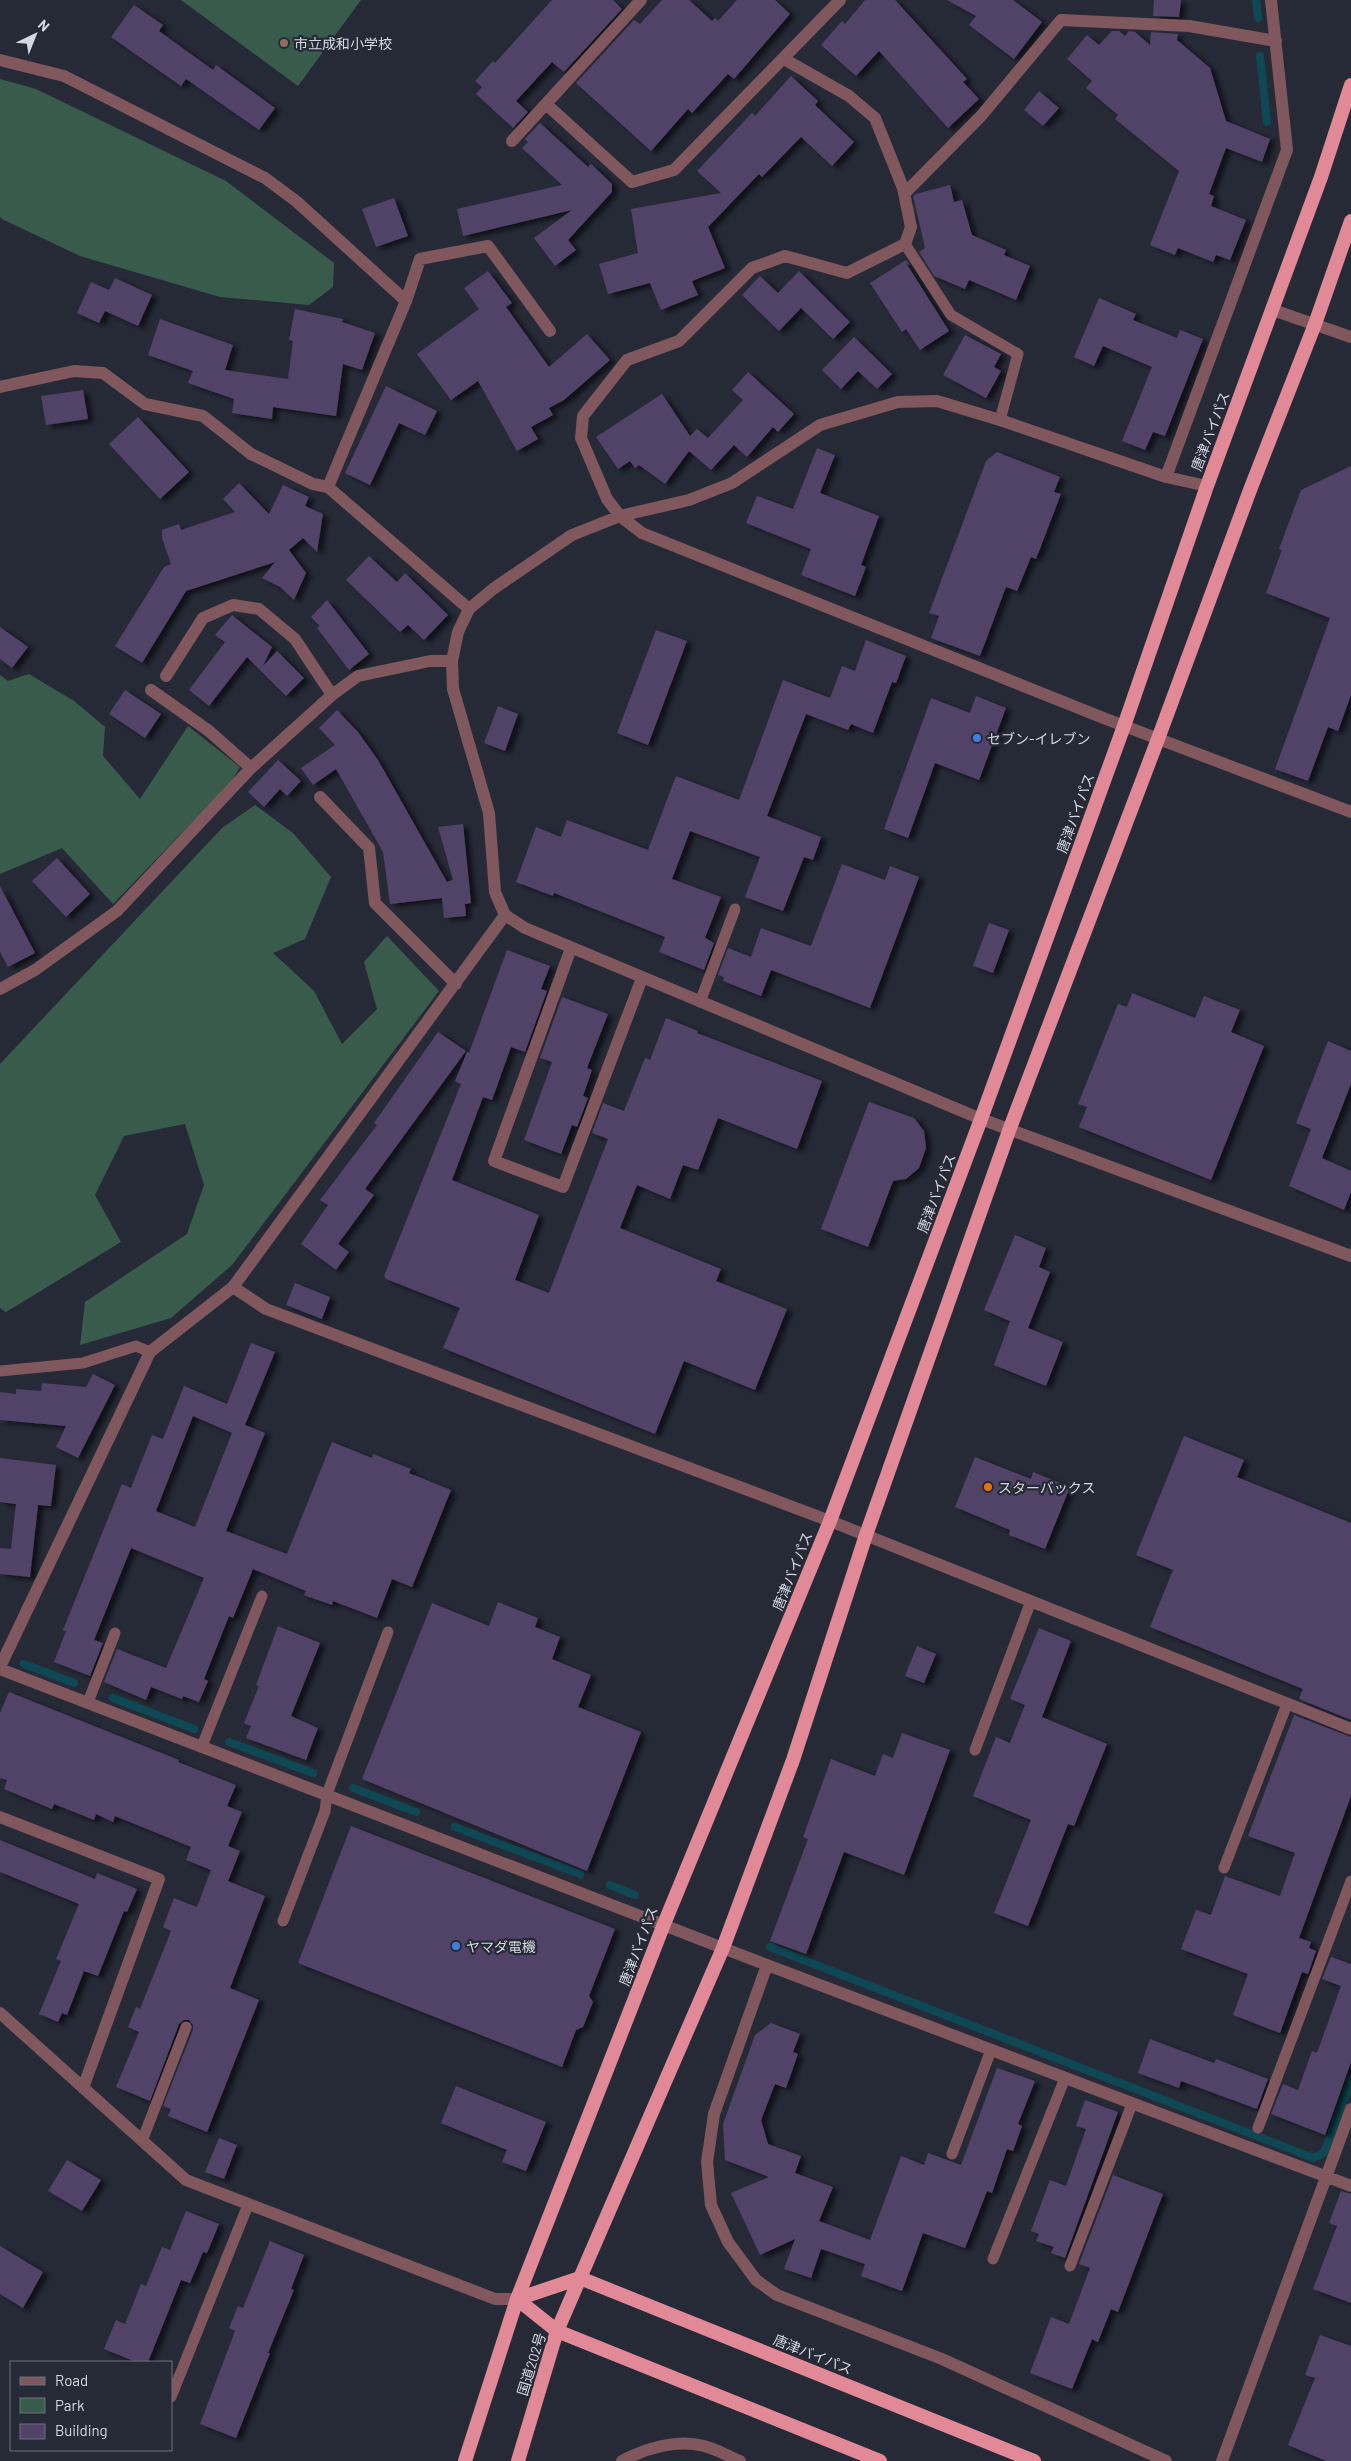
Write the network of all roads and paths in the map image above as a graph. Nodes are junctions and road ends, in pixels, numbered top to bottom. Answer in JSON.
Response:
{"nodes":[{"id":1,"x":641,"y":0,"type":"edge"},
{"id":2,"x":840,"y":0,"type":"edge"},
{"id":3,"x":1271,"y":0,"type":"edge"},
{"id":4,"x":1276,"y":41,"type":"junction"},
{"id":5,"x":784,"y":59,"type":"junction"},
{"id":6,"x":0,"y":60,"type":"edge"},
{"id":7,"x":1351,"y":85,"type":"edge"},
{"id":8,"x":546,"y":104,"type":"junction"},
{"id":9,"x":512,"y":141,"type":"dead end"},
{"id":10,"x":904,"y":194,"type":"junction"},
{"id":11,"x":1351,"y":221,"type":"edge"},
{"id":12,"x":1351,"y":237,"type":"edge"},
{"id":13,"x":905,"y":244,"type":"junction"},
{"id":14,"x":1339,"y":254,"type":"junction"},
{"id":15,"x":406,"y":301,"type":"junction"},
{"id":16,"x":1273,"y":310,"type":"junction"},
{"id":17,"x":1315,"y":324,"type":"junction"},
{"id":18,"x":550,"y":331,"type":"dead end"},
{"id":19,"x":1351,"y":337,"type":"edge"},
{"id":20,"x":0,"y":387,"type":"edge"},
{"id":21,"x":1000,"y":420,"type":"junction"},
{"id":22,"x":1166,"y":477,"type":"junction"},
{"id":23,"x":328,"y":486,"type":"junction"},
{"id":24,"x":1207,"y":486,"type":"junction"},
{"id":25,"x":620,"y":516,"type":"junction"},
{"id":26,"x":469,"y":610,"type":"junction"},
{"id":27,"x":452,"y":661,"type":"junction"},
{"id":28,"x":166,"y":676,"type":"dead end"},
{"id":29,"x":151,"y":690,"type":"dead end"},
{"id":30,"x":332,"y":694,"type":"junction"},
{"id":31,"x":1124,"y":726,"type":"junction"},
{"id":32,"x":1158,"y":739,"type":"junction"},
{"id":33,"x":251,"y":768,"type":"junction"},
{"id":34,"x":320,"y":797,"type":"dead end"},
{"id":35,"x":1351,"y":812,"type":"edge"},
{"id":36,"x":736,"y":909,"type":"dead end"},
{"id":37,"x":505,"y":915,"type":"junction"},
{"id":38,"x":571,"y":948,"type":"junction"},
{"id":39,"x":642,"y":978,"type":"junction"},
{"id":40,"x":456,"y":984,"type":"junction"},
{"id":41,"x":0,"y":989,"type":"edge"},
{"id":42,"x":700,"y":1002,"type":"junction"},
{"id":43,"x":981,"y":1119,"type":"junction"},
{"id":44,"x":1010,"y":1128,"type":"junction"},
{"id":45,"x":1351,"y":1256,"type":"edge"},
{"id":46,"x":233,"y":1287,"type":"junction"},
{"id":47,"x":150,"y":1352,"type":"junction"},
{"id":48,"x":0,"y":1371,"type":"edge"},
{"id":49,"x":830,"y":1521,"type":"junction"},
{"id":50,"x":866,"y":1535,"type":"junction"},
{"id":51,"x":262,"y":1596,"type":"dead end"},
{"id":52,"x":1031,"y":1601,"type":"junction"},
{"id":53,"x":388,"y":1632,"type":"dead end"},
{"id":54,"x":115,"y":1633,"type":"dead end"},
{"id":55,"x":0,"y":1668,"type":"edge"},
{"id":56,"x":88,"y":1702,"type":"junction"},
{"id":57,"x":1287,"y":1704,"type":"junction"},
{"id":58,"x":1351,"y":1729,"type":"edge"},
{"id":59,"x":202,"y":1746,"type":"junction"},
{"id":60,"x":975,"y":1750,"type":"dead end"},
{"id":61,"x":327,"y":1794,"type":"junction"},
{"id":62,"x":0,"y":1817,"type":"edge"},
{"id":63,"x":1224,"y":1868,"type":"dead end"},
{"id":64,"x":1351,"y":1881,"type":"edge"},
{"id":65,"x":283,"y":1921,"type":"dead end"},
{"id":66,"x":664,"y":1924,"type":"junction"},
{"id":67,"x":723,"y":1948,"type":"junction"},
{"id":68,"x":767,"y":1965,"type":"junction"},
{"id":69,"x":0,"y":2013,"type":"edge"},
{"id":70,"x":186,"y":2027,"type":"dead end"},
{"id":71,"x":991,"y":2050,"type":"junction"},
{"id":72,"x":1065,"y":2078,"type":"junction"},
{"id":73,"x":82,"y":2088,"type":"junction"},
{"id":74,"x":1132,"y":2104,"type":"junction"},
{"id":75,"x":1351,"y":2109,"type":"edge"},
{"id":76,"x":1258,"y":2128,"type":"dead end"},
{"id":77,"x":142,"y":2141,"type":"junction"},
{"id":78,"x":952,"y":2154,"type":"dead end"},
{"id":79,"x":1325,"y":2176,"type":"junction"},
{"id":80,"x":1351,"y":2186,"type":"edge"},
{"id":81,"x":248,"y":2205,"type":"junction"},
{"id":82,"x":993,"y":2259,"type":"dead end"},
{"id":83,"x":1070,"y":2266,"type":"dead end"},
{"id":84,"x":580,"y":2278,"type":"junction"},
{"id":85,"x":517,"y":2299,"type":"junction"},
{"id":86,"x":557,"y":2332,"type":"junction"},
{"id":87,"x":172,"y":2395,"type":"edge"},
{"id":88,"x":465,"y":2461,"type":"edge"},
{"id":89,"x":518,"y":2461,"type":"edge"},
{"id":90,"x":622,"y":2461,"type":"edge"},
{"id":91,"x":740,"y":2461,"type":"edge"},
{"id":92,"x":880,"y":2461,"type":"edge"},
{"id":93,"x":1034,"y":2461,"type":"edge"},
{"id":94,"x":1166,"y":2461,"type":"edge"},
{"id":95,"x":1222,"y":2461,"type":"edge"}],
"edges":[{"from":1,"to":8,"type":"street"},
{"from":2,"to":5,"type":"street"},
{"from":3,"to":4,"type":"street"},
{"from":4,"to":10,"type":"street"},
{"from":4,"to":22,"type":"street"},
{"from":5,"to":8,"type":"street"},
{"from":5,"to":10,"type":"street"},
{"from":6,"to":15,"type":"street"},
{"from":7,"to":16,"type":"highway","name":"唐津バイパス"},
{"from":8,"to":9,"type":"street"},
{"from":10,"to":13,"type":"street"},
{"from":11,"to":14,"type":"highway"},
{"from":12,"to":14,"type":"street"},
{"from":13,"to":21,"type":"lane"},
{"from":13,"to":25,"type":"street"},
{"from":14,"to":17,"type":"highway"},
{"from":15,"to":18,"type":"street"},
{"from":15,"to":23,"type":"street"},
{"from":16,"to":17,"type":"street"},
{"from":16,"to":24,"type":"highway","name":"唐津バイパス"},
{"from":17,"to":19,"type":"street"},
{"from":17,"to":32,"type":"highway"},
{"from":20,"to":23,"type":"street"},
{"from":21,"to":22,"type":"street"},
{"from":21,"to":25,"type":"street"},
{"from":22,"to":24,"type":"street"},
{"from":23,"to":26,"type":"street"},
{"from":24,"to":31,"type":"highway","name":"唐津バイパス"},
{"from":25,"to":26,"type":"street"},
{"from":25,"to":31,"type":"street"},
{"from":26,"to":27,"type":"street"},
{"from":27,"to":30,"type":"street"},
{"from":27,"to":37,"type":"street"},
{"from":28,"to":30,"type":"street"},
{"from":29,"to":33,"type":"street"},
{"from":30,"to":33,"type":"street"},
{"from":31,"to":32,"type":"street"},
{"from":31,"to":43,"type":"highway","name":"唐津バイパス"},
{"from":32,"to":35,"type":"street"},
{"from":32,"to":44,"type":"highway"},
{"from":33,"to":41,"type":"street"},
{"from":34,"to":40,"type":"street"},
{"from":36,"to":42,"type":"lane"},
{"from":37,"to":38,"type":"street"},
{"from":37,"to":40,"type":"street"},
{"from":38,"to":39,"type":"street"},
{"from":38,"to":39,"type":"street"},
{"from":39,"to":42,"type":"street"},
{"from":40,"to":46,"type":"street"},
{"from":42,"to":43,"type":"street"},
{"from":43,"to":44,"type":"street"},
{"from":43,"to":49,"type":"highway","name":"唐津バイパス"},
{"from":44,"to":45,"type":"street"},
{"from":44,"to":50,"type":"highway"},
{"from":46,"to":47,"type":"street"},
{"from":46,"to":49,"type":"street"},
{"from":47,"to":48,"type":"lane"},
{"from":47,"to":55,"type":"street"},
{"from":49,"to":50,"type":"street"},
{"from":49,"to":66,"type":"highway","name":"唐津バイパス"},
{"from":50,"to":52,"type":"street"},
{"from":50,"to":67,"type":"highway"},
{"from":51,"to":59,"type":"lane"},
{"from":52,"to":57,"type":"street"},
{"from":52,"to":60,"type":"lane"},
{"from":53,"to":61,"type":"lane"},
{"from":54,"to":56,"type":"lane"},
{"from":55,"to":56,"type":"street"},
{"from":56,"to":59,"type":"street"},
{"from":57,"to":58,"type":"street"},
{"from":57,"to":63,"type":"lane"},
{"from":59,"to":61,"type":"street"},
{"from":61,"to":65,"type":"lane"},
{"from":61,"to":66,"type":"street"},
{"from":62,"to":73,"type":"street"},
{"from":64,"to":76,"type":"lane"},
{"from":66,"to":67,"type":"street"},
{"from":66,"to":85,"type":"highway","name":"唐津バイパス"},
{"from":67,"to":68,"type":"street"},
{"from":67,"to":84,"type":"highway"},
{"from":68,"to":71,"type":"street"},
{"from":68,"to":94,"type":"street"},
{"from":69,"to":73,"type":"street"},
{"from":70,"to":77,"type":"lane"},
{"from":71,"to":72,"type":"street"},
{"from":71,"to":78,"type":"lane"},
{"from":72,"to":74,"type":"street"},
{"from":72,"to":82,"type":"lane"},
{"from":73,"to":77,"type":"street"},
{"from":74,"to":79,"type":"street"},
{"from":74,"to":83,"type":"lane"},
{"from":75,"to":79,"type":"street"},
{"from":77,"to":81,"type":"street"},
{"from":79,"to":80,"type":"street"},
{"from":79,"to":95,"type":"street"},
{"from":81,"to":85,"type":"street"},
{"from":81,"to":87,"type":"lane"},
{"from":84,"to":85,"type":"highway"},
{"from":84,"to":86,"type":"highway","name":"国道202号"},
{"from":84,"to":93,"type":"highway","name":"唐津バイパス"},
{"from":85,"to":86,"type":"highway"},
{"from":85,"to":88,"type":"highway"},
{"from":86,"to":89,"type":"highway","name":"国道202号"},
{"from":86,"to":92,"type":"highway"},
{"from":90,"to":91,"type":"street"}]}
